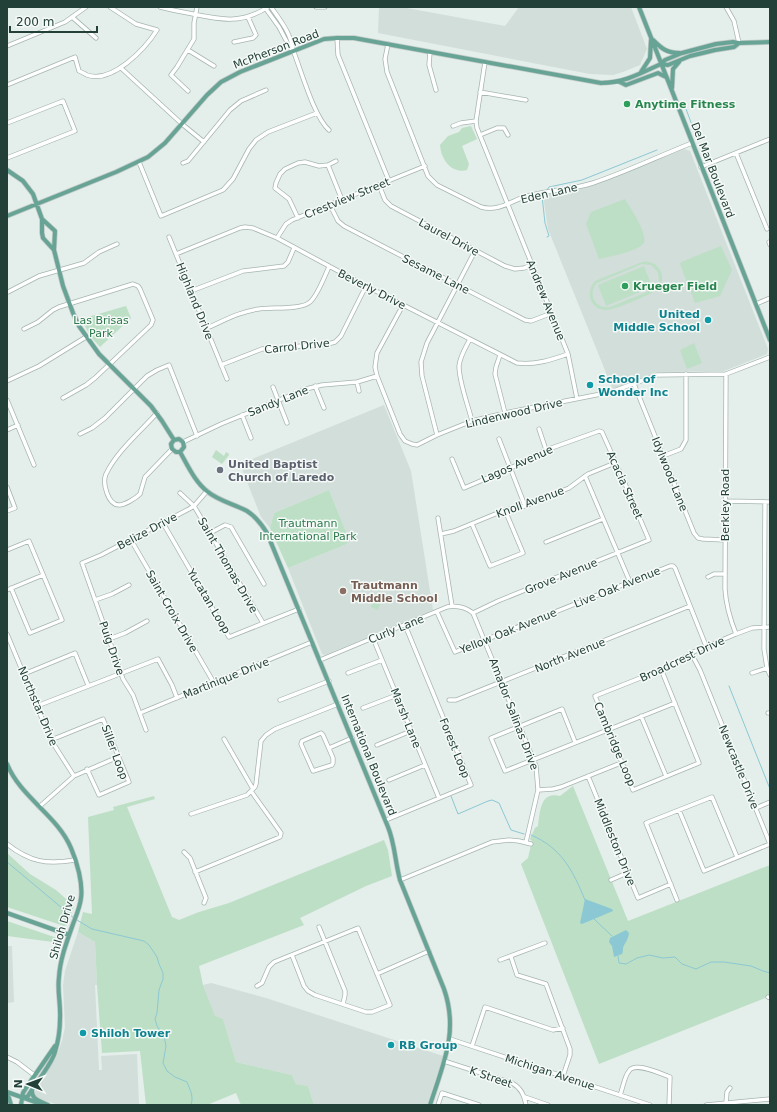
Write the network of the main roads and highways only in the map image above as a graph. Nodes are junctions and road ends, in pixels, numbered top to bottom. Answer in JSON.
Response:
{"nodes":[{"id":1,"x":639,"y":7,"type":"edge"},
{"id":2,"x":651,"y":38,"type":"junction"},
{"id":3,"x":770,"y":42,"type":"edge"},
{"id":4,"x":739,"y":43,"type":"junction"},
{"id":5,"x":682,"y":53,"type":"junction"},
{"id":6,"x":682,"y":59,"type":"junction"},
{"id":7,"x":662,"y":64,"type":"junction"},
{"id":8,"x":639,"y":74,"type":"junction"},
{"id":9,"x":666,"y":77,"type":"junction"},
{"id":10,"x":620,"y":82,"type":"junction"},
{"id":11,"x":672,"y":90,"type":"junction"},
{"id":12,"x":7,"y":170,"type":"edge"},
{"id":13,"x":37,"y":204,"type":"junction"},
{"id":14,"x":7,"y":216,"type":"edge"},
{"id":15,"x":42,"y":219,"type":"junction"},
{"id":16,"x":54,"y":250,"type":"junction"},
{"id":17,"x":770,"y":340,"type":"edge"},
{"id":18,"x":174,"y":440,"type":"junction"},
{"id":19,"x":180,"y":452,"type":"junction"},
{"id":20,"x":7,"y":764,"type":"edge"},
{"id":21,"x":7,"y":913,"type":"edge"},
{"id":22,"x":70,"y":935,"type":"junction"},
{"id":23,"x":56,"y":1045,"type":"junction"},
{"id":24,"x":33,"y":1088,"type":"junction"},
{"id":25,"x":7,"y":1094,"type":"edge"},
{"id":26,"x":23,"y":1098,"type":"junction"},
{"id":27,"x":11,"y":1105,"type":"edge"},
{"id":28,"x":21,"y":1105,"type":"edge"},
{"id":29,"x":44,"y":1105,"type":"edge"},
{"id":30,"x":48,"y":1105,"type":"edge"},
{"id":31,"x":430,"y":1105,"type":"edge"}],
"edges":[{"from":1,"to":2,"type":"main road","name":"Del Mar Boulevard"},
{"from":2,"to":5,"type":"main road"},
{"from":2,"to":7,"type":"main road","name":"Del Mar Boulevard"},
{"from":2,"to":8,"type":"main road"},
{"from":3,"to":4,"type":"main road","name":"McPherson Road"},
{"from":4,"to":5,"type":"main road","name":"McPherson Road"},
{"from":4,"to":6,"type":"main road","name":"McPherson Road"},
{"from":5,"to":7,"type":"main road","name":"McPherson Road"},
{"from":6,"to":7,"type":"main road","name":"McPherson Road"},
{"from":6,"to":11,"type":"main road"},
{"from":7,"to":8,"type":"main road","name":"McPherson Road"},
{"from":7,"to":9,"type":"main road","name":"Del Mar Boulevard"},
{"from":8,"to":10,"type":"main road","name":"McPherson Road"},
{"from":9,"to":10,"type":"main road"},
{"from":9,"to":11,"type":"main road","name":"Del Mar Boulevard"},
{"from":10,"to":13,"type":"main road","name":"McPherson Road"},
{"from":11,"to":17,"type":"main road","name":"Del Mar Boulevard"},
{"from":12,"to":13,"type":"main road"},
{"from":13,"to":14,"type":"main road","name":"McPherson Road"},
{"from":13,"to":15,"type":"main road"},
{"from":15,"to":16,"type":"main road"},
{"from":15,"to":16,"type":"main road"},
{"from":16,"to":18,"type":"main road"},
{"from":18,"to":19,"type":"main road"},
{"from":18,"to":19,"type":"main road"},
{"from":19,"to":31,"type":"main road","name":"International Boulevard"},
{"from":20,"to":22,"type":"main road","name":"Shiloh Drive"},
{"from":21,"to":22,"type":"main road"},
{"from":22,"to":23,"type":"main road","name":"Shiloh Drive"},
{"from":23,"to":24,"type":"main road","name":"Shiloh Drive"},
{"from":23,"to":26,"type":"main road","name":"Shiloh Drive"},
{"from":24,"to":26,"type":"main road","name":"Shiloh Drive"},
{"from":24,"to":30,"type":"main road"},
{"from":25,"to":26,"type":"main road"},
{"from":25,"to":27,"type":"main road"},
{"from":26,"to":28,"type":"main road","name":"Shiloh Drive"},
{"from":26,"to":29,"type":"main road"}]}
